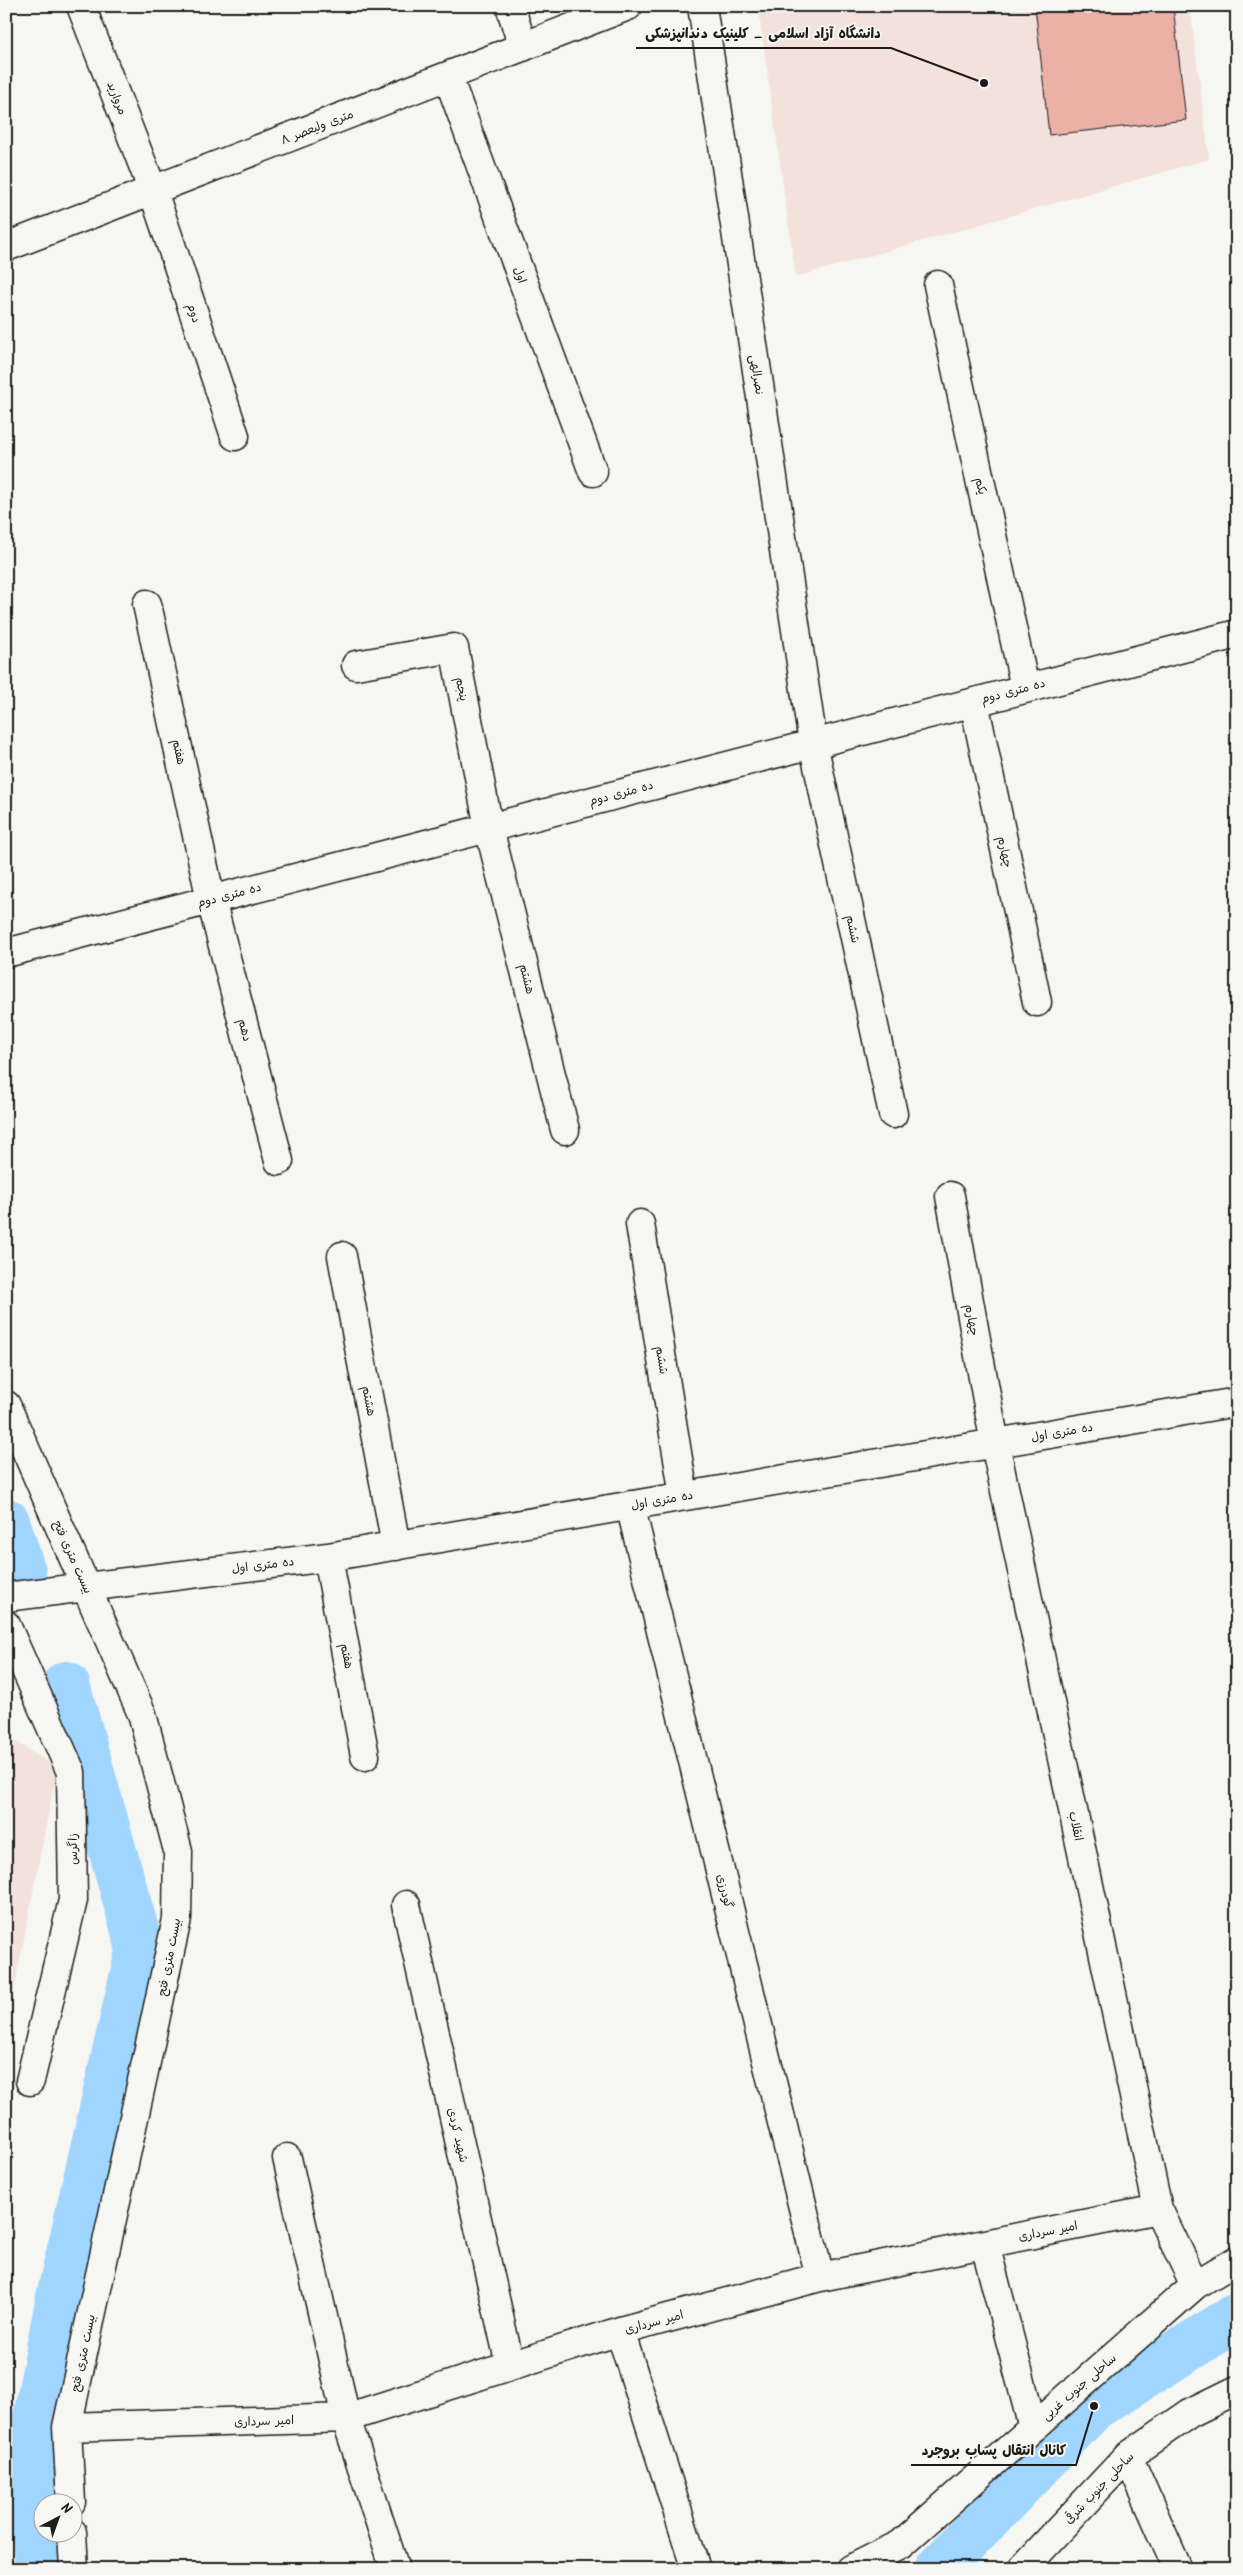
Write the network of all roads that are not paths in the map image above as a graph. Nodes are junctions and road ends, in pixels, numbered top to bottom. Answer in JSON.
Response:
{"nodes":[{"id":1,"x":81,"y":6,"type":"edge"},
{"id":2,"x":510,"y":6,"type":"edge"},
{"id":3,"x":628,"y":6,"type":"edge"},
{"id":4,"x":702,"y":6,"type":"edge"},
{"id":5,"x":523,"y":47,"type":"junction"},
{"id":6,"x":448,"y":77,"type":"junction"},
{"id":7,"x":152,"y":191,"type":"junction"},
{"id":8,"x":6,"y":247,"type":"edge"},
{"id":9,"x":938,"y":285,"type":"dead end"},
{"id":10,"x":235,"y":436,"type":"dead end"},
{"id":11,"x":592,"y":472,"type":"dead end"},
{"id":12,"x":146,"y":604,"type":"dead end"},
{"id":13,"x":1237,"y":634,"type":"edge"},
{"id":14,"x":356,"y":665,"type":"dead end"},
{"id":15,"x":1025,"y":688,"type":"junction"},
{"id":16,"x":974,"y":702,"type":"junction"},
{"id":17,"x":813,"y":743,"type":"junction"},
{"id":18,"x":489,"y":828,"type":"junction"},
{"id":19,"x":211,"y":900,"type":"junction"},
{"id":20,"x":6,"y":952,"type":"edge"},
{"id":21,"x":1037,"y":1002,"type":"dead end"},
{"id":22,"x":893,"y":1114,"type":"dead end"},
{"id":23,"x":565,"y":1130,"type":"dead end"},
{"id":24,"x":279,"y":1161,"type":"dead end"},
{"id":25,"x":950,"y":1196,"type":"dead end"},
{"id":26,"x":640,"y":1224,"type":"dead end"},
{"id":27,"x":342,"y":1256,"type":"dead end"},
{"id":28,"x":1237,"y":1402,"type":"edge"},
{"id":29,"x":6,"y":1405,"type":"edge"},
{"id":30,"x":994,"y":1444,"type":"junction"},
{"id":31,"x":684,"y":1496,"type":"junction"},
{"id":32,"x":630,"y":1505,"type":"junction"},
{"id":33,"x":396,"y":1546,"type":"junction"},
{"id":34,"x":328,"y":1557,"type":"junction"},
{"id":35,"x":86,"y":1588,"type":"junction"},
{"id":36,"x":6,"y":1597,"type":"edge"},
{"id":37,"x":6,"y":1625,"type":"edge"},
{"id":38,"x":365,"y":1756,"type":"dead end"},
{"id":39,"x":406,"y":1905,"type":"dead end"},
{"id":40,"x":30,"y":2081,"type":"dead end"},
{"id":41,"x":287,"y":2158,"type":"dead end"},
{"id":42,"x":1158,"y":2209,"type":"junction"},
{"id":43,"x":985,"y":2244,"type":"junction"},
{"id":44,"x":1237,"y":2260,"type":"edge"},
{"id":45,"x":820,"y":2277,"type":"junction"},
{"id":46,"x":1195,"y":2285,"type":"junction"},
{"id":47,"x":620,"y":2331,"type":"junction"},
{"id":48,"x":510,"y":2366,"type":"junction"},
{"id":49,"x":1237,"y":2390,"type":"edge"},
{"id":50,"x":346,"y":2418,"type":"junction"},
{"id":51,"x":67,"y":2427,"type":"junction"},
{"id":52,"x":1033,"y":2428,"type":"junction"},
{"id":53,"x":1128,"y":2456,"type":"junction"},
{"id":54,"x":70,"y":2492,"type":"edge"},
{"id":55,"x":73,"y":2542,"type":"edge"},
{"id":56,"x":74,"y":2569,"type":"edge"},
{"id":57,"x":395,"y":2569,"type":"edge"},
{"id":58,"x":696,"y":2569,"type":"edge"},
{"id":59,"x":851,"y":2569,"type":"edge"},
{"id":60,"x":1022,"y":2569,"type":"edge"},
{"id":61,"x":1178,"y":2569,"type":"edge"}],
"edges":[{"from":1,"to":7,"type":"street","name":"مروارید"},
{"from":2,"to":5,"type":"street"},
{"from":3,"to":5,"type":"street","name":"۸ متری ولیعصر"},
{"from":4,"to":17,"type":"street","name":"نصرالهی"},
{"from":5,"to":6,"type":"street","name":"۸ متری ولیعصر"},
{"from":6,"to":7,"type":"street","name":"۸ متری ولیعصر"},
{"from":6,"to":11,"type":"street","name":"اول"},
{"from":7,"to":8,"type":"street","name":"۸ متری ولیعصر"},
{"from":7,"to":10,"type":"street","name":"دوم"},
{"from":9,"to":15,"type":"street","name":"یکم"},
{"from":12,"to":19,"type":"street","name":"هفتم"},
{"from":13,"to":15,"type":"street","name":"ده متری دوم"},
{"from":14,"to":18,"type":"street","name":"پنجم"},
{"from":15,"to":16,"type":"street","name":"ده متری دوم"},
{"from":16,"to":17,"type":"street","name":"ده متری دوم"},
{"from":16,"to":21,"type":"street","name":"چهارم"},
{"from":17,"to":18,"type":"street","name":"ده متری دوم"},
{"from":17,"to":22,"type":"street","name":"ششم"},
{"from":18,"to":19,"type":"street","name":"ده متری دوم"},
{"from":18,"to":23,"type":"street","name":"هشتم"},
{"from":19,"to":20,"type":"street","name":"ده متری دوم"},
{"from":19,"to":24,"type":"street","name":"دهم"},
{"from":25,"to":30,"type":"street","name":"چهارم"},
{"from":26,"to":31,"type":"street","name":"ششم"},
{"from":27,"to":33,"type":"street","name":"هشتم"},
{"from":28,"to":30,"type":"street","name":"ده متری اول"},
{"from":29,"to":35,"type":"street","name":"بیست متری فتح"},
{"from":30,"to":31,"type":"street","name":"ده متری اول"},
{"from":30,"to":42,"type":"street","name":"انقلاب"},
{"from":31,"to":32,"type":"street","name":"ده متری اول"},
{"from":32,"to":33,"type":"street","name":"ده متری اول"},
{"from":32,"to":45,"type":"street","name":"گودرزی"},
{"from":33,"to":34,"type":"street","name":"ده متری اول"},
{"from":34,"to":35,"type":"street","name":"ده متری اول"},
{"from":34,"to":38,"type":"street","name":"هفتم"},
{"from":35,"to":36,"type":"street","name":"ده متری اول"},
{"from":35,"to":51,"type":"street","name":"بیست متری فتح"},
{"from":37,"to":40,"type":"street","name":"زاگرس"},
{"from":39,"to":48,"type":"street","name":"شهید کردی"},
{"from":41,"to":50,"type":"street"},
{"from":42,"to":43,"type":"street","name":"امیر سرداری"},
{"from":42,"to":46,"type":"street"},
{"from":43,"to":45,"type":"street","name":"امیر سرداری"},
{"from":43,"to":52,"type":"street"},
{"from":44,"to":46,"type":"street","name":"ساحلی جنوب غربی"},
{"from":45,"to":47,"type":"street","name":"امیر سرداری"},
{"from":46,"to":52,"type":"street","name":"ساحلی جنوب غربی"},
{"from":47,"to":48,"type":"street","name":"امیر سرداری"},
{"from":47,"to":58,"type":"street"},
{"from":48,"to":50,"type":"street","name":"امیر سرداری"},
{"from":49,"to":53,"type":"street","name":"ساحلی جنوب شرقی"},
{"from":50,"to":51,"type":"street","name":"امیر سرداری"},
{"from":50,"to":57,"type":"street"},
{"from":51,"to":54,"type":"street","name":"بیست متری فتح"},
{"from":52,"to":59,"type":"street","name":"ساحلی جنوب غربی"},
{"from":53,"to":60,"type":"street","name":"ساحلی جنوب شرقی"},
{"from":53,"to":61,"type":"street"},
{"from":55,"to":56,"type":"street"}]}
